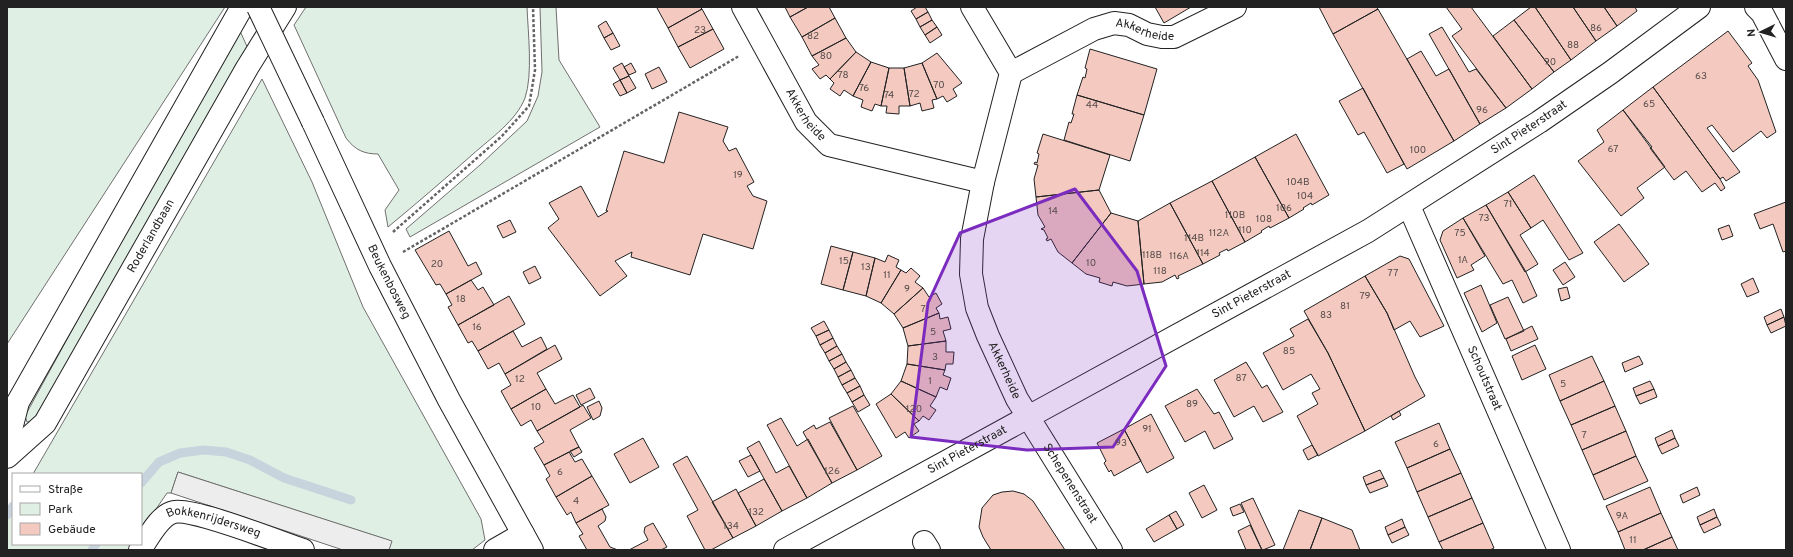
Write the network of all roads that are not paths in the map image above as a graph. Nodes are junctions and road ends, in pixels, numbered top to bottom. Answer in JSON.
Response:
{"nodes":[{"id":1,"x":242,"y":7,"type":"edge"},
{"id":2,"x":258,"y":7,"type":"edge"},
{"id":3,"x":285,"y":7,"type":"edge"},
{"id":4,"x":743,"y":7,"type":"edge"},
{"id":5,"x":972,"y":7,"type":"edge"},
{"id":6,"x":1235,"y":7,"type":"edge"},
{"id":7,"x":1699,"y":7,"type":"edge"},
{"id":8,"x":1756,"y":7,"type":"edge"},
{"id":9,"x":1786,"y":59,"type":"edge"},
{"id":10,"x":1011,"y":73,"type":"junction"},
{"id":11,"x":983,"y":182,"type":"junction"},
{"id":12,"x":1409,"y":206,"type":"junction"},
{"id":13,"x":1027,"y":417,"type":"junction"},
{"id":14,"x":7,"y":445,"type":"edge"},
{"id":15,"x":7,"y":457,"type":"edge"},
{"id":16,"x":527,"y":542,"type":"edge"},
{"id":17,"x":140,"y":550,"type":"edge"},
{"id":18,"x":303,"y":550,"type":"edge"},
{"id":19,"x":495,"y":550,"type":"edge"},
{"id":20,"x":785,"y":550,"type":"edge"},
{"id":21,"x":1111,"y":550,"type":"edge"},
{"id":22,"x":1560,"y":550,"type":"edge"}],
"edges":[{"from":1,"to":14,"type":"street"},
{"from":2,"to":16,"type":"street","name":"Beukenbosweg","bridge":true},
{"from":3,"to":15,"type":"street","name":"Roderlandbaan"},
{"from":4,"to":11,"type":"street","name":"Akkerheide"},
{"from":5,"to":10,"type":"street"},
{"from":6,"to":10,"type":"street","name":"Akkerheide"},
{"from":7,"to":12,"type":"street","name":"Sint Pieterstraat"},
{"from":8,"to":9,"type":"street"},
{"from":10,"to":11,"type":"street","name":"Akkerheide"},
{"from":11,"to":13,"type":"street","name":"Akkerheide"},
{"from":12,"to":13,"type":"street","name":"Sint Pieterstraat"},
{"from":12,"to":22,"type":"street","name":"Schoutstraat"},
{"from":13,"to":20,"type":"street","name":"Sint Pieterstraat"},
{"from":13,"to":21,"type":"street","name":"Schepenenstraat"},
{"from":16,"to":19,"type":"street"},
{"from":17,"to":18,"type":"street","name":"Bokkenrijdersweg"}]}
